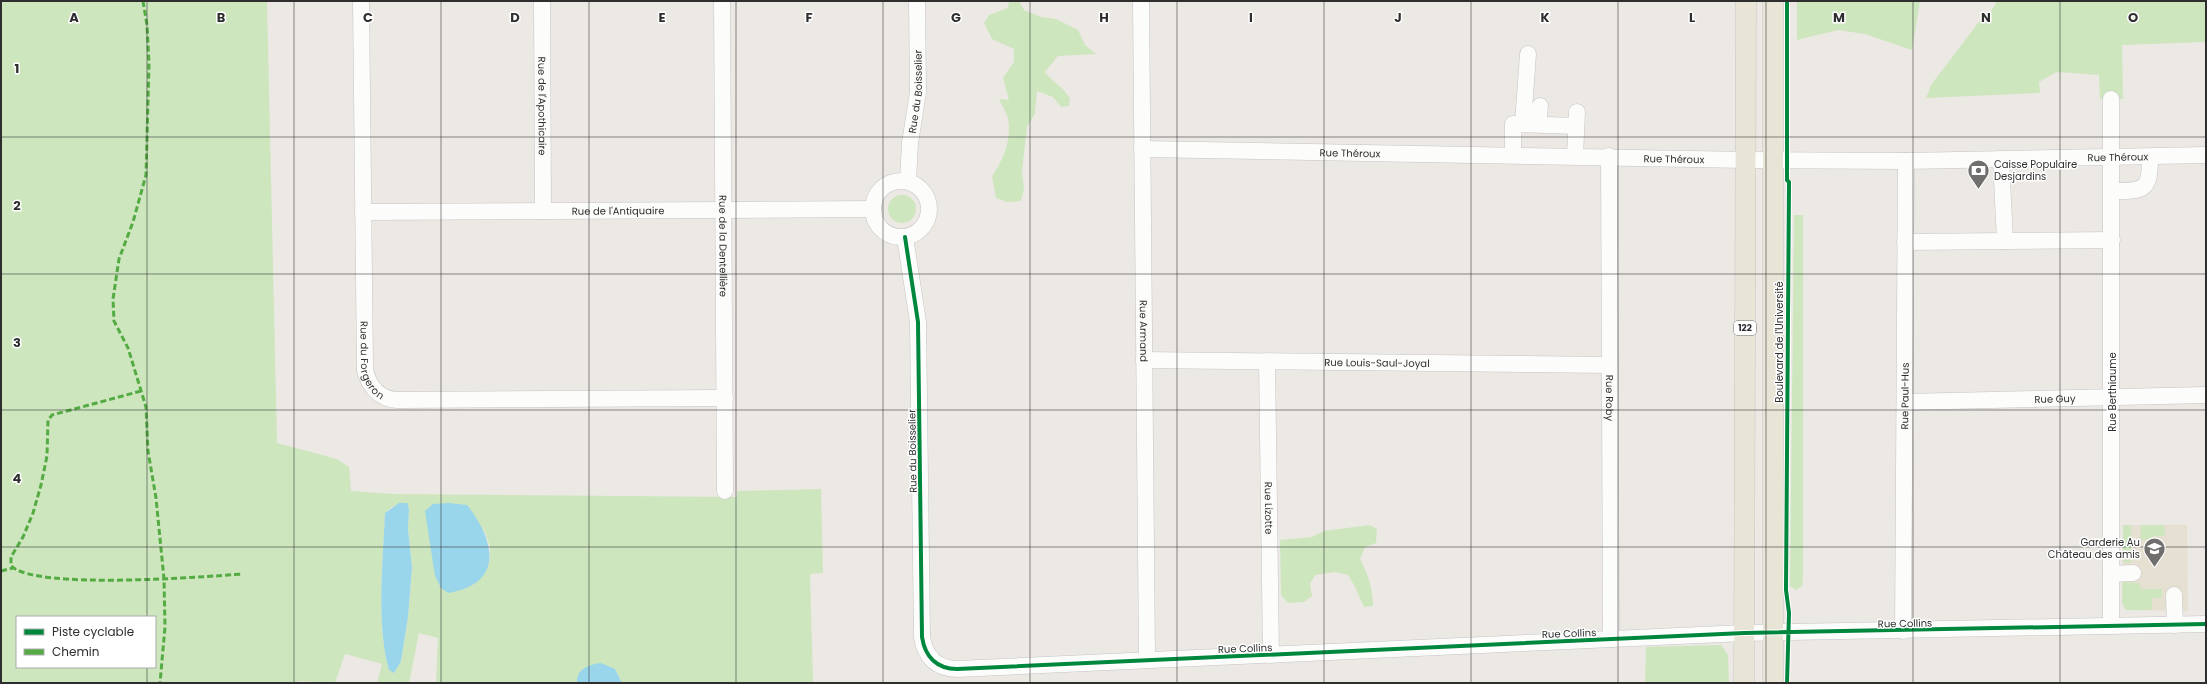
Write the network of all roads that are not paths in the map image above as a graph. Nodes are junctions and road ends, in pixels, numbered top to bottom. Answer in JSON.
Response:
{"nodes":[{"id":1,"x":361,"y":1,"type":"edge"},
{"id":2,"x":542,"y":1,"type":"edge"},
{"id":3,"x":722,"y":1,"type":"edge"},
{"id":4,"x":917,"y":1,"type":"edge"},
{"id":5,"x":1142,"y":1,"type":"edge"},
{"id":6,"x":1746,"y":1,"type":"edge"},
{"id":7,"x":1773,"y":1,"type":"edge"},
{"id":8,"x":1528,"y":54,"type":"dead end"},
{"id":9,"x":2111,"y":99,"type":"dead end"},
{"id":10,"x":1540,"y":106,"type":"dead end"},
{"id":11,"x":1531,"y":124,"type":"junction"},
{"id":12,"x":1142,"y":149,"type":"junction"},
{"id":13,"x":1513,"y":155,"type":"junction"},
{"id":14,"x":1575,"y":156,"type":"junction"},
{"id":15,"x":1609,"y":156,"type":"junction"},
{"id":16,"x":2206,"y":156,"type":"edge"},
{"id":17,"x":2112,"y":157,"type":"junction"},
{"id":18,"x":2150,"y":157,"type":"junction"},
{"id":19,"x":2001,"y":159,"type":"junction"},
{"id":20,"x":1746,"y":160,"type":"junction"},
{"id":21,"x":1774,"y":160,"type":"junction"},
{"id":22,"x":1906,"y":161,"type":"junction"},
{"id":23,"x":908,"y":181,"type":"junction"},
{"id":24,"x":2112,"y":191,"type":"junction"},
{"id":25,"x":723,"y":210,"type":"junction"},
{"id":26,"x":873,"y":210,"type":"junction"},
{"id":27,"x":543,"y":211,"type":"junction"},
{"id":28,"x":363,"y":212,"type":"junction"},
{"id":29,"x":905,"y":237,"type":"junction"},
{"id":30,"x":2112,"y":240,"type":"junction"},
{"id":31,"x":2005,"y":241,"type":"junction"},
{"id":32,"x":1905,"y":242,"type":"junction"},
{"id":33,"x":1144,"y":360,"type":"junction"},
{"id":34,"x":1267,"y":361,"type":"junction"},
{"id":35,"x":1609,"y":365,"type":"junction"},
{"id":36,"x":2206,"y":395,"type":"edge"},
{"id":37,"x":725,"y":398,"type":"junction"},
{"id":38,"x":2112,"y":398,"type":"junction"},
{"id":39,"x":1905,"y":402,"type":"junction"},
{"id":40,"x":725,"y":491,"type":"dead end"},
{"id":41,"x":2133,"y":573,"type":"dead end"},
{"id":42,"x":2111,"y":574,"type":"junction"},
{"id":43,"x":2174,"y":595,"type":"dead end"},
{"id":44,"x":2206,"y":624,"type":"edge"},
{"id":45,"x":2175,"y":625,"type":"junction"},
{"id":46,"x":2111,"y":626,"type":"junction"},
{"id":47,"x":1903,"y":631,"type":"junction"},
{"id":48,"x":1772,"y":633,"type":"junction"},
{"id":49,"x":1744,"y":634,"type":"junction"},
{"id":50,"x":1611,"y":639,"type":"junction"},
{"id":51,"x":1270,"y":655,"type":"junction"},
{"id":52,"x":1147,"y":660,"type":"junction"},
{"id":53,"x":934,"y":662,"type":"joint"},
{"id":54,"x":1744,"y":683,"type":"edge"},
{"id":55,"x":1773,"y":683,"type":"edge"}],
"edges":[{"from":1,"to":28,"type":"street","name":"Rue du Forgeron"},
{"from":2,"to":27,"type":"street","name":"Rue de l'Apothicaire"},
{"from":3,"to":25,"type":"street","name":"Rue de la Dentellière"},
{"from":4,"to":23,"type":"street","name":"Rue du Boisselier"},
{"from":5,"to":12,"type":"street","name":"Rue Armand"},
{"from":6,"to":20,"type":"main road","number":"122"},
{"from":7,"to":21,"type":"main road","name":"Boulevard de l'Université"},
{"from":8,"to":11,"type":"street"},
{"from":9,"to":17,"type":"street","name":"Rue Berthiaume"},
{"from":10,"to":11,"type":"street"},
{"from":11,"to":13,"type":"street"},
{"from":11,"to":14,"type":"street"},
{"from":12,"to":13,"type":"street","name":"Rue Théroux"},
{"from":12,"to":33,"type":"street","name":"Rue Armand"},
{"from":13,"to":14,"type":"street","name":"Rue Théroux"},
{"from":14,"to":15,"type":"street","name":"Rue Théroux"},
{"from":15,"to":20,"type":"street","name":"Rue Théroux"},
{"from":15,"to":35,"type":"street","name":"Rue Roby"},
{"from":16,"to":18,"type":"street","name":"Rue Théroux"},
{"from":17,"to":18,"type":"street","name":"Rue Théroux"},
{"from":17,"to":19,"type":"street","name":"Rue Théroux"},
{"from":17,"to":24,"type":"street","name":"Rue Berthiaume"},
{"from":18,"to":24,"type":"street"},
{"from":19,"to":22,"type":"street","name":"Rue Théroux"},
{"from":19,"to":31,"type":"street"},
{"from":20,"to":21,"type":"street","name":"Rue Théroux"},
{"from":20,"to":49,"type":"main road","number":"122"},
{"from":21,"to":22,"type":"street","name":"Rue Théroux"},
{"from":21,"to":48,"type":"main road","name":"Boulevard de l'Université"},
{"from":22,"to":32,"type":"street","name":"Rue Paul-Hus"},
{"from":23,"to":26,"type":"street"},
{"from":23,"to":29,"type":"street"},
{"from":24,"to":30,"type":"street","name":"Rue Berthiaume"},
{"from":25,"to":26,"type":"street","name":"Rue de l'Antiquaire"},
{"from":25,"to":27,"type":"street","name":"Rue de l'Antiquaire"},
{"from":25,"to":37,"type":"street","name":"Rue de la Dentellière"},
{"from":26,"to":29,"type":"street"},
{"from":27,"to":28,"type":"street","name":"Rue de l'Antiquaire"},
{"from":28,"to":37,"type":"street","name":"Rue du Forgeron"},
{"from":29,"to":53,"type":"street","name":"Rue du Boisselier"},
{"from":30,"to":31,"type":"street"},
{"from":30,"to":38,"type":"street","name":"Rue Berthiaume"},
{"from":31,"to":32,"type":"street"},
{"from":32,"to":39,"type":"street","name":"Rue Paul-Hus"},
{"from":33,"to":34,"type":"street","name":"Rue Louis-Saul-Joyal"},
{"from":33,"to":52,"type":"street","name":"Rue Armand"},
{"from":34,"to":35,"type":"street","name":"Rue Louis-Saul-Joyal"},
{"from":34,"to":51,"type":"street","name":"Rue Lizotte"},
{"from":35,"to":50,"type":"street","name":"Rue Roby"},
{"from":36,"to":38,"type":"street","name":"Rue Guy"},
{"from":37,"to":40,"type":"street","name":"Rue de la Dentellière"},
{"from":38,"to":39,"type":"street","name":"Rue Guy"},
{"from":38,"to":42,"type":"street","name":"Rue Berthiaume"},
{"from":39,"to":47,"type":"street","name":"Rue Paul-Hus"},
{"from":41,"to":42,"type":"street"},
{"from":42,"to":46,"type":"street","name":"Rue Berthiaume"},
{"from":43,"to":45,"type":"street"},
{"from":44,"to":45,"type":"street","name":"Rue Collins"},
{"from":45,"to":46,"type":"street","name":"Rue Collins"},
{"from":46,"to":47,"type":"street","name":"Rue Collins"},
{"from":47,"to":48,"type":"street","name":"Rue Collins"},
{"from":48,"to":49,"type":"street","name":"Rue Collins"},
{"from":48,"to":55,"type":"main road","name":"Boulevard de l'Université"},
{"from":49,"to":50,"type":"street","name":"Rue Collins"},
{"from":49,"to":54,"type":"main road","number":"122"},
{"from":50,"to":51,"type":"street","name":"Rue Collins"},
{"from":51,"to":52,"type":"street","name":"Rue Collins"},
{"from":52,"to":53,"type":"street","name":"Rue Collins"}]}
